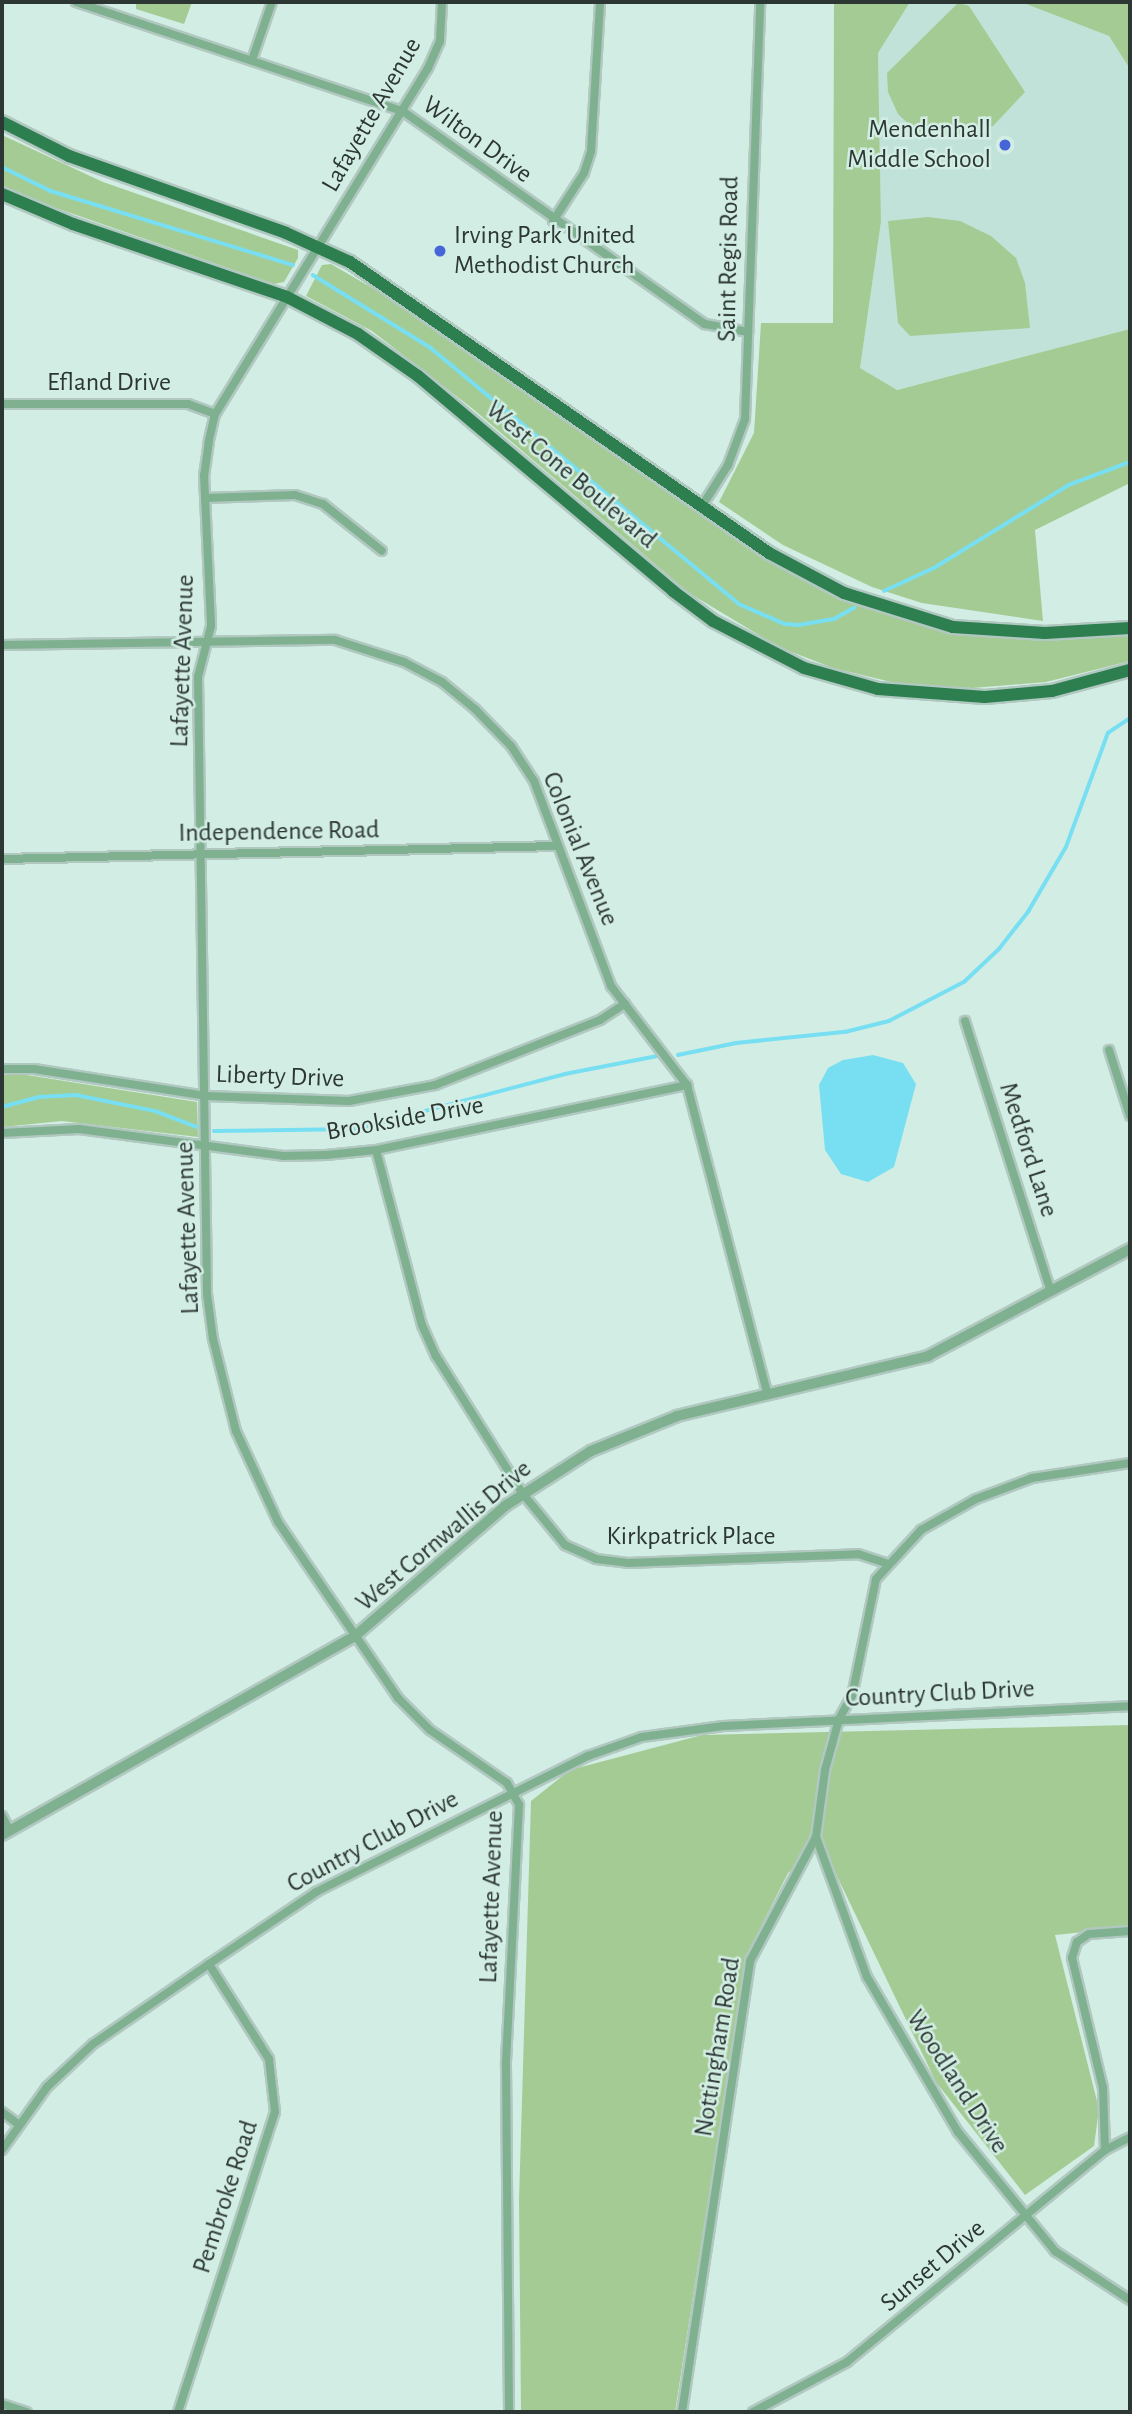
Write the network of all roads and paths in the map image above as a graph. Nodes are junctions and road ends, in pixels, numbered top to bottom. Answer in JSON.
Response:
{"nodes":[{"id":1,"x":76,"y":2,"type":"edge"},
{"id":2,"x":272,"y":2,"type":"edge"},
{"id":3,"x":442,"y":2,"type":"edge"},
{"id":4,"x":600,"y":2,"type":"edge"},
{"id":5,"x":760,"y":2,"type":"edge"},
{"id":6,"x":252,"y":60,"type":"junction"},
{"id":7,"x":404,"y":112,"type":"junction"},
{"id":8,"x":2,"y":122,"type":"edge"},
{"id":9,"x":2,"y":194,"type":"edge"},
{"id":10,"x":553,"y":221,"type":"junction"},
{"id":11,"x":320,"y":246,"type":"junction"},
{"id":12,"x":287,"y":297,"type":"junction"},
{"id":13,"x":748,"y":332,"type":"junction"},
{"id":14,"x":2,"y":404,"type":"edge"},
{"id":15,"x":215,"y":414,"type":"junction"},
{"id":16,"x":205,"y":498,"type":"junction"},
{"id":17,"x":702,"y":506,"type":"junction"},
{"id":18,"x":382,"y":551,"type":"dead end"},
{"id":19,"x":1130,"y":628,"type":"edge"},
{"id":20,"x":204,"y":643,"type":"junction"},
{"id":21,"x":2,"y":645,"type":"edge"},
{"id":22,"x":1130,"y":670,"type":"edge"},
{"id":23,"x":557,"y":846,"type":"junction"},
{"id":24,"x":201,"y":854,"type":"junction"},
{"id":25,"x":2,"y":859,"type":"edge"},
{"id":26,"x":625,"y":1004,"type":"junction"},
{"id":27,"x":965,"y":1021,"type":"dead end"},
{"id":28,"x":1109,"y":1050,"type":"dead end"},
{"id":29,"x":2,"y":1069,"type":"edge"},
{"id":30,"x":687,"y":1086,"type":"junction"},
{"id":31,"x":206,"y":1096,"type":"junction"},
{"id":32,"x":1130,"y":1116,"type":"edge"},
{"id":33,"x":2,"y":1133,"type":"edge"},
{"id":34,"x":206,"y":1146,"type":"junction"},
{"id":35,"x":376,"y":1150,"type":"junction"},
{"id":36,"x":1130,"y":1249,"type":"edge"},
{"id":37,"x":1051,"y":1292,"type":"junction"},
{"id":38,"x":767,"y":1392,"type":"junction"},
{"id":39,"x":1130,"y":1463,"type":"edge"},
{"id":40,"x":523,"y":1494,"type":"junction"},
{"id":41,"x":886,"y":1563,"type":"junction"},
{"id":42,"x":354,"y":1637,"type":"junction"},
{"id":43,"x":1130,"y":1706,"type":"edge"},
{"id":44,"x":839,"y":1719,"type":"junction"},
{"id":45,"x":513,"y":1792,"type":"junction"},
{"id":46,"x":2,"y":1816,"type":"edge"},
{"id":47,"x":6,"y":1833,"type":"edge"},
{"id":48,"x":817,"y":1837,"type":"junction"},
{"id":49,"x":1130,"y":1931,"type":"edge"},
{"id":50,"x":209,"y":1964,"type":"junction"},
{"id":51,"x":2,"y":2112,"type":"edge"},
{"id":52,"x":18,"y":2124,"type":"junction"},
{"id":53,"x":1130,"y":2137,"type":"edge"},
{"id":54,"x":2,"y":2150,"type":"edge"},
{"id":55,"x":1105,"y":2150,"type":"junction"},
{"id":56,"x":1026,"y":2216,"type":"junction"},
{"id":57,"x":1130,"y":2300,"type":"edge"},
{"id":58,"x":2,"y":2404,"type":"edge"},
{"id":59,"x":27,"y":2412,"type":"edge"},
{"id":60,"x":178,"y":2412,"type":"edge"},
{"id":61,"x":509,"y":2412,"type":"edge"},
{"id":62,"x":682,"y":2412,"type":"edge"},
{"id":63,"x":753,"y":2412,"type":"edge"}],
"edges":[{"from":1,"to":6,"type":"street","name":"Wilton Drive"},
{"from":2,"to":6,"type":"street"},
{"from":3,"to":7,"type":"street","name":"Lafayette Avenue"},
{"from":4,"to":10,"type":"street"},
{"from":5,"to":13,"type":"street","name":"Saint Regis Road"},
{"from":6,"to":7,"type":"street","name":"Wilton Drive"},
{"from":7,"to":10,"type":"street","name":"Wilton Drive"},
{"from":7,"to":11,"type":"street","name":"Lafayette Avenue"},
{"from":8,"to":11,"type":"main road","name":"West Cone Boulevard"},
{"from":9,"to":12,"type":"main road","name":"West Cone Boulevard"},
{"from":10,"to":13,"type":"street","name":"Wilton Drive"},
{"from":11,"to":12,"type":"street","name":"Lafayette Avenue"},
{"from":11,"to":17,"type":"main road","name":"West Cone Boulevard"},
{"from":12,"to":15,"type":"street","name":"Lafayette Avenue"},
{"from":12,"to":22,"type":"main road","name":"West Cone Boulevard"},
{"from":13,"to":17,"type":"street","name":"Saint Regis Road"},
{"from":14,"to":15,"type":"street","name":"Efland Drive"},
{"from":15,"to":16,"type":"street","name":"Lafayette Avenue"},
{"from":16,"to":18,"type":"street"},
{"from":16,"to":20,"type":"street","name":"Lafayette Avenue"},
{"from":17,"to":19,"type":"main road","name":"West Cone Boulevard"},
{"from":20,"to":21,"type":"street","name":"Colonial Avenue"},
{"from":20,"to":23,"type":"street","name":"Colonial Avenue"},
{"from":20,"to":24,"type":"street","name":"Lafayette Avenue"},
{"from":23,"to":24,"type":"street","name":"Independence Road"},
{"from":23,"to":26,"type":"street","name":"Colonial Avenue"},
{"from":24,"to":25,"type":"street","name":"Independence Road"},
{"from":24,"to":31,"type":"street","name":"Lafayette Avenue"},
{"from":26,"to":30,"type":"street","name":"Colonial Avenue"},
{"from":26,"to":31,"type":"street","name":"Liberty Drive"},
{"from":27,"to":37,"type":"street","name":"Medford Lane"},
{"from":28,"to":32,"type":"street"},
{"from":29,"to":31,"type":"street","name":"Liberty Drive"},
{"from":30,"to":35,"type":"street","name":"Brookside Drive"},
{"from":30,"to":38,"type":"street","name":"Colonial Avenue"},
{"from":31,"to":34,"type":"street","name":"Lafayette Avenue"},
{"from":33,"to":34,"type":"street","name":"Brookside Drive"},
{"from":34,"to":35,"type":"street","name":"Brookside Drive"},
{"from":34,"to":42,"type":"street","name":"Lafayette Avenue"},
{"from":35,"to":40,"type":"street","name":"Kirkpatrick Place"},
{"from":36,"to":37,"type":"street","name":"West Cornwallis Drive"},
{"from":37,"to":38,"type":"street","name":"West Cornwallis Drive"},
{"from":38,"to":40,"type":"street","name":"West Cornwallis Drive"},
{"from":39,"to":41,"type":"street","name":"Nottingham Road"},
{"from":40,"to":41,"type":"street","name":"Kirkpatrick Place"},
{"from":40,"to":42,"type":"street","name":"West Cornwallis Drive"},
{"from":41,"to":44,"type":"street","name":"Nottingham Road"},
{"from":42,"to":45,"type":"street","name":"Lafayette Avenue"},
{"from":42,"to":47,"type":"street","name":"West Cornwallis Drive"},
{"from":43,"to":44,"type":"street","name":"Country Club Drive"},
{"from":44,"to":45,"type":"street","name":"Country Club Drive"},
{"from":44,"to":48,"type":"street","name":"Nottingham Road"},
{"from":45,"to":50,"type":"street","name":"Country Club Drive"},
{"from":45,"to":61,"type":"street","name":"Lafayette Avenue"},
{"from":46,"to":47,"type":"street"},
{"from":48,"to":56,"type":"street","name":"Woodland Drive"},
{"from":48,"to":62,"type":"street","name":"Nottingham Road"},
{"from":49,"to":55,"type":"street"},
{"from":50,"to":52,"type":"street","name":"Country Club Drive"},
{"from":50,"to":60,"type":"street","name":"Pembroke Road"},
{"from":51,"to":52,"type":"street"},
{"from":52,"to":54,"type":"street","name":"Country Club Drive"},
{"from":53,"to":55,"type":"street","name":"Sunset Drive"},
{"from":55,"to":56,"type":"street","name":"Sunset Drive"},
{"from":56,"to":57,"type":"street","name":"Woodland Drive"},
{"from":56,"to":63,"type":"street","name":"Sunset Drive"},
{"from":58,"to":59,"type":"street"}]}
